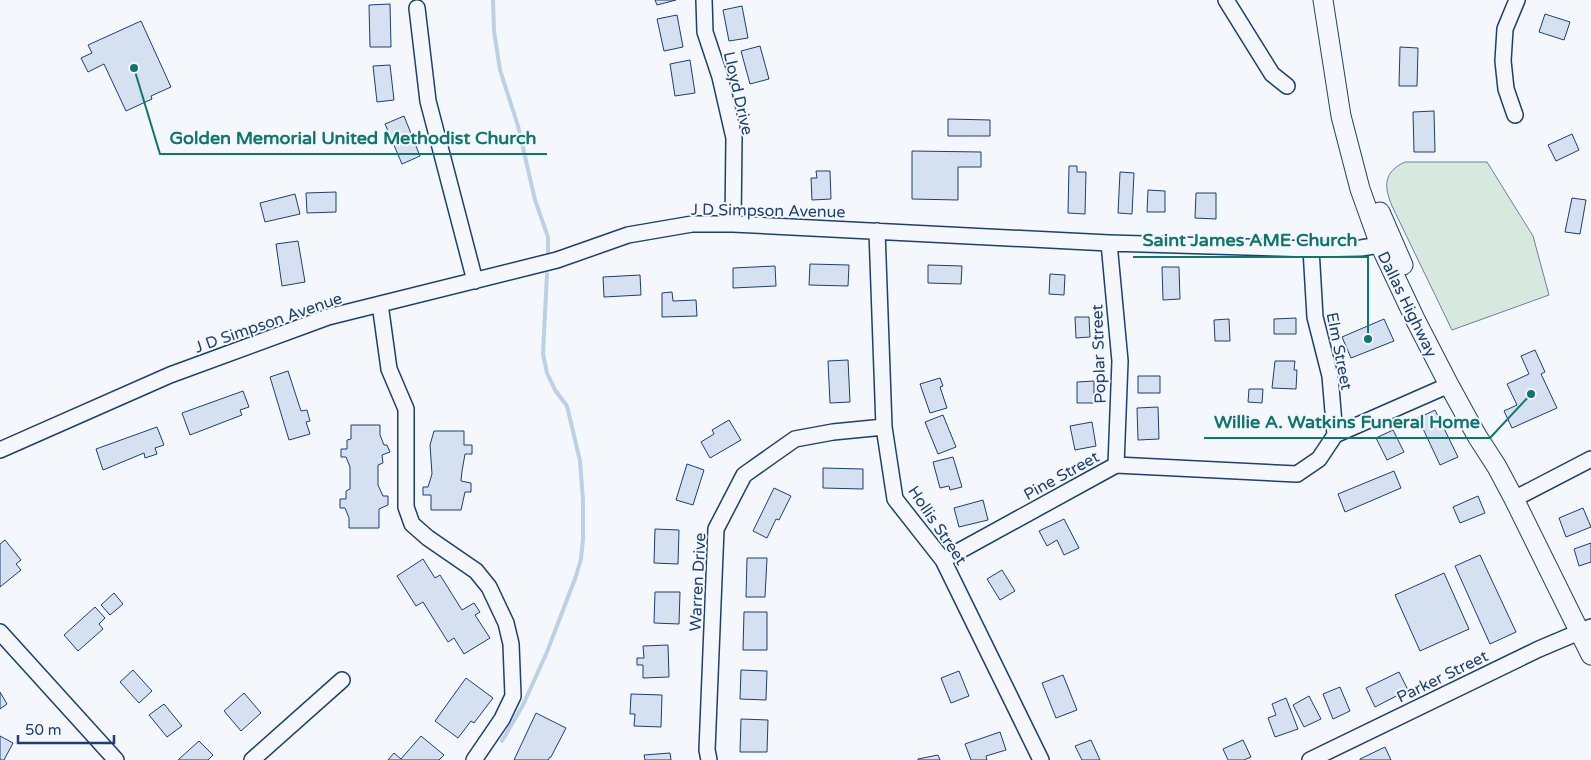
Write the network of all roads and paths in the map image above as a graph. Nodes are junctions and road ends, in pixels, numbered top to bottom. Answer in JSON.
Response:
{"nodes":[{"id":1,"x":704,"y":0,"type":"edge"},
{"id":2,"x":1226,"y":0,"type":"edge"},
{"id":3,"x":1323,"y":0,"type":"edge"},
{"id":4,"x":1517,"y":0,"type":"edge"},
{"id":5,"x":416,"y":8,"type":"dead end"},
{"id":6,"x":1287,"y":86,"type":"dead end"},
{"id":7,"x":1515,"y":115,"type":"dead end"},
{"id":8,"x":733,"y":224,"type":"junction"},
{"id":9,"x":877,"y":231,"type":"junction"},
{"id":10,"x":1109,"y":242,"type":"junction"},
{"id":11,"x":1386,"y":243,"type":"junction"},
{"id":12,"x":1311,"y":248,"type":"junction"},
{"id":13,"x":475,"y":281,"type":"junction"},
{"id":14,"x":380,"y":304,"type":"junction"},
{"id":15,"x":1449,"y":385,"type":"junction"},
{"id":16,"x":884,"y":427,"type":"junction"},
{"id":17,"x":1335,"y":435,"type":"junction"},
{"id":18,"x":0,"y":450,"type":"edge"},
{"id":19,"x":1591,"y":459,"type":"edge"},
{"id":20,"x":1116,"y":465,"type":"junction"},
{"id":21,"x":1498,"y":467,"type":"junction"},
{"id":22,"x":1514,"y":499,"type":"junction"},
{"id":23,"x":943,"y":560,"type":"junction"},
{"id":24,"x":1585,"y":630,"type":"edge"},
{"id":25,"x":0,"y":632,"type":"edge"},
{"id":26,"x":1591,"y":655,"type":"edge"},
{"id":27,"x":342,"y":680,"type":"dead end"},
{"id":28,"x":1338,"y":754,"type":"edge"},
{"id":29,"x":116,"y":760,"type":"edge"},
{"id":30,"x":252,"y":760,"type":"edge"},
{"id":31,"x":474,"y":760,"type":"edge"},
{"id":32,"x":709,"y":760,"type":"edge"},
{"id":33,"x":1041,"y":760,"type":"edge"},
{"id":34,"x":1310,"y":760,"type":"edge"}],
"edges":[{"from":1,"to":8,"type":"street","name":"Lloyd Drive"},
{"from":2,"to":6,"type":"street"},
{"from":3,"to":11,"type":"main road","name":"Dallas Highway"},
{"from":4,"to":7,"type":"street"},
{"from":5,"to":13,"type":"street"},
{"from":8,"to":9,"type":"street","name":"J D Simpson Avenue"},
{"from":8,"to":13,"type":"street","name":"J D Simpson Avenue"},
{"from":9,"to":10,"type":"street","name":"J D Simpson Avenue"},
{"from":9,"to":16,"type":"street","name":"Hollis Street"},
{"from":10,"to":12,"type":"street","name":"J D Simpson Avenue"},
{"from":10,"to":20,"type":"street","name":"Poplar Street"},
{"from":11,"to":12,"type":"street","name":"J D Simpson Avenue"},
{"from":11,"to":15,"type":"main road","name":"Dallas Highway"},
{"from":11,"to":21,"type":"main road","name":"Dallas Highway"},
{"from":12,"to":17,"type":"street","name":"Elm Street"},
{"from":13,"to":14,"type":"street","name":"J D Simpson Avenue"},
{"from":14,"to":18,"type":"street","name":"J D Simpson Avenue"},
{"from":14,"to":31,"type":"street"},
{"from":15,"to":17,"type":"street"},
{"from":15,"to":21,"type":"main road","name":"Dallas Highway"},
{"from":16,"to":23,"type":"street","name":"Hollis Street"},
{"from":16,"to":32,"type":"street","name":"Warren Drive"},
{"from":17,"to":20,"type":"street","name":"Pine Street"},
{"from":19,"to":22,"type":"street"},
{"from":20,"to":23,"type":"street","name":"Pine Street"},
{"from":21,"to":22,"type":"main road","name":"Dallas Highway"},
{"from":22,"to":24,"type":"main road","name":"Dallas Highway"},
{"from":23,"to":33,"type":"street","name":"Hollis Street"},
{"from":24,"to":26,"type":"main road","name":"Dallas Highway"},
{"from":24,"to":28,"type":"street","name":"Parker Street"},
{"from":25,"to":29,"type":"street"},
{"from":27,"to":30,"type":"street"},
{"from":28,"to":34,"type":"street","name":"Parker Street"}]}
